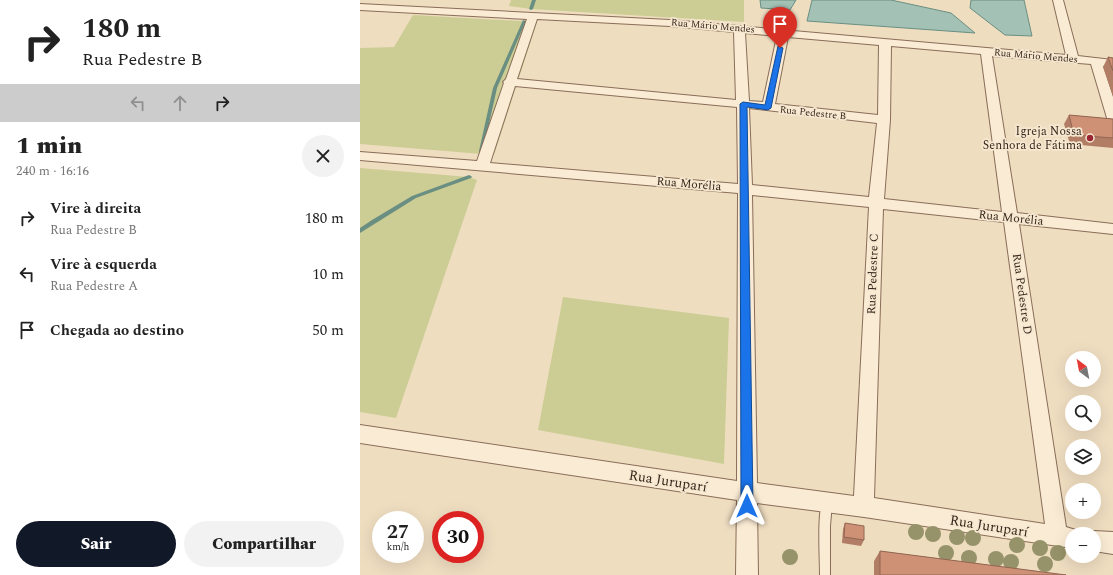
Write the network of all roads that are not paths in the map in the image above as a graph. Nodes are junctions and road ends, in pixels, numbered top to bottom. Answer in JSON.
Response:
{"nodes":[{"id":1,"x":1058,"y":0,"type":"edge"},
{"id":2,"x":360,"y":7,"type":"edge"},
{"id":3,"x":533,"y":16,"type":"junction"},
{"id":4,"x":739,"y":29,"type":"junction"},
{"id":5,"x":783,"y":32,"type":"junction"},
{"id":6,"x":885,"y":42,"type":"junction"},
{"id":7,"x":986,"y":51,"type":"junction"},
{"id":8,"x":1073,"y":59,"type":"junction"},
{"id":9,"x":1096,"y":61,"type":"junction"},
{"id":10,"x":1113,"y":63,"type":"edge"},
{"id":11,"x":509,"y":82,"type":"junction"},
{"id":12,"x":743,"y":104,"type":"junction"},
{"id":13,"x":768,"y":108,"type":"junction"},
{"id":14,"x":1113,"y":118,"type":"edge"},
{"id":15,"x":884,"y":120,"type":"junction"},
{"id":16,"x":360,"y":156,"type":"edge"},
{"id":17,"x":482,"y":166,"type":"junction"},
{"id":18,"x":745,"y":189,"type":"junction"},
{"id":19,"x":876,"y":203,"type":"junction"},
{"id":20,"x":1011,"y":218,"type":"junction"},
{"id":21,"x":1113,"y":229,"type":"edge"},
{"id":22,"x":360,"y":434,"type":"edge"},
{"id":23,"x":747,"y":492,"type":"junction"},
{"id":24,"x":827,"y":502,"type":"junction"},
{"id":25,"x":864,"y":507,"type":"junction"},
{"id":26,"x":1064,"y":537,"type":"edge"},
{"id":27,"x":1101,"y":542,"type":"edge"},
{"id":28,"x":1113,"y":543,"type":"edge"},
{"id":29,"x":748,"y":575,"type":"edge"},
{"id":30,"x":825,"y":575,"type":"edge"}],
"edges":[{"from":1,"to":8,"type":"street"},
{"from":2,"to":3,"type":"street","name":"Rua Mário Mendes"},
{"from":3,"to":4,"type":"street","name":"Rua Mário Mendes"},
{"from":3,"to":11,"type":"street"},
{"from":4,"to":5,"type":"street","name":"Rua Mário Mendes"},
{"from":4,"to":12,"type":"street"},
{"from":5,"to":6,"type":"street","name":"Rua Mário Mendes"},
{"from":5,"to":13,"type":"street"},
{"from":6,"to":7,"type":"street","name":"Rua Mário Mendes"},
{"from":6,"to":15,"type":"street","name":"Rua Pedestre C"},
{"from":7,"to":8,"type":"street","name":"Rua Mário Mendes"},
{"from":7,"to":20,"type":"street","name":"Rua Pedestre D"},
{"from":8,"to":9,"type":"street","name":"Rua Mário Mendes"},
{"from":9,"to":10,"type":"street","name":"Rua Mário Mendes"},
{"from":9,"to":14,"type":"street"},
{"from":11,"to":12,"type":"street","name":"Rua Pedestre B"},
{"from":11,"to":17,"type":"street"},
{"from":12,"to":13,"type":"street","name":"Rua Pedestre B"},
{"from":12,"to":18,"type":"street"},
{"from":13,"to":15,"type":"street","name":"Rua Pedestre B"},
{"from":15,"to":19,"type":"street","name":"Rua Pedestre C"},
{"from":16,"to":17,"type":"street","name":"Rua Morélia"},
{"from":17,"to":18,"type":"street","name":"Rua Morélia"},
{"from":18,"to":19,"type":"street","name":"Rua Morélia"},
{"from":18,"to":23,"type":"street"},
{"from":19,"to":20,"type":"street","name":"Rua Morélia"},
{"from":19,"to":25,"type":"street","name":"Rua Pedestre C"},
{"from":20,"to":21,"type":"street","name":"Rua Morélia"},
{"from":20,"to":26,"type":"street","name":"Rua Pedestre D"},
{"from":22,"to":23,"type":"street","name":"Rua Juruparí"},
{"from":23,"to":24,"type":"street","name":"Rua Juruparí"},
{"from":23,"to":29,"type":"street"},
{"from":24,"to":25,"type":"street","name":"Rua Juruparí"},
{"from":24,"to":30,"type":"lane"},
{"from":25,"to":26,"type":"street","name":"Rua Juruparí"},
{"from":27,"to":28,"type":"street"}]}
